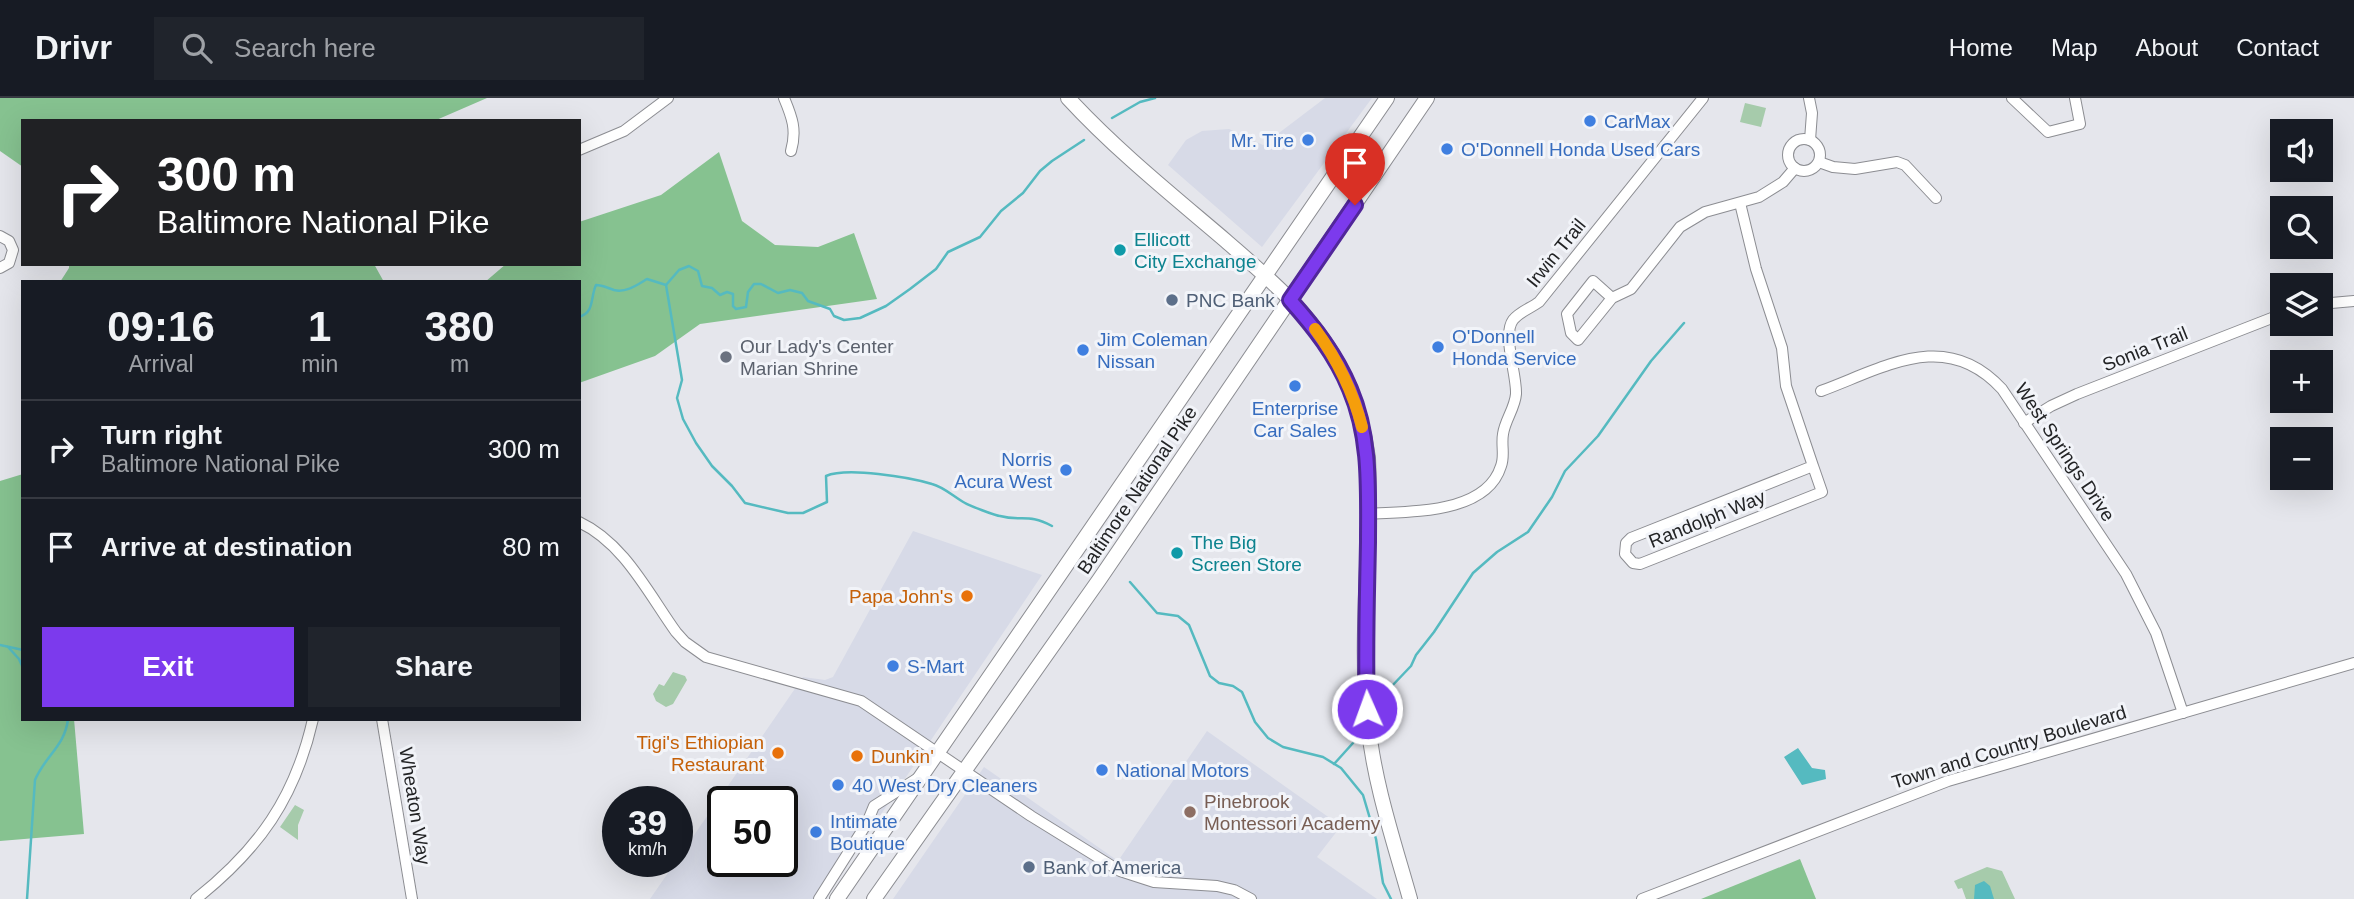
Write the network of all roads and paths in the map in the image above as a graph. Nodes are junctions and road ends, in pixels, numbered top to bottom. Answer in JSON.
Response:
{"nodes":[{"id":1,"x":668,"y":98,"type":"edge"},
{"id":2,"x":785,"y":98,"type":"edge"},
{"id":3,"x":1068,"y":98,"type":"edge"},
{"id":4,"x":1387,"y":98,"type":"edge"},
{"id":5,"x":1427,"y":98,"type":"edge"},
{"id":6,"x":1703,"y":98,"type":"edge"},
{"id":7,"x":1809,"y":98,"type":"edge"},
{"id":8,"x":2012,"y":98,"type":"edge"},
{"id":9,"x":2075,"y":98,"type":"edge"},
{"id":10,"x":1810,"y":140,"type":"junction"},
{"id":11,"x":581,"y":149,"type":"edge"},
{"id":12,"x":791,"y":151,"type":"dead end"},
{"id":13,"x":1819,"y":162,"type":"junction"},
{"id":14,"x":1795,"y":168,"type":"junction"},
{"id":15,"x":1936,"y":198,"type":"dead end"},
{"id":16,"x":1740,"y":203,"type":"junction"},
{"id":17,"x":0,"y":236,"type":"edge"},
{"id":18,"x":0,"y":268,"type":"edge"},
{"id":19,"x":1265,"y":276,"type":"junction"},
{"id":20,"x":1612,"y":298,"type":"junction"},
{"id":21,"x":1290,"y":300,"type":"junction"},
{"id":22,"x":2354,"y":301,"type":"edge"},
{"id":23,"x":2333,"y":303,"type":"edge"},
{"id":24,"x":2270,"y":319,"type":"edge"},
{"id":25,"x":1821,"y":391,"type":"dead end"},
{"id":26,"x":2024,"y":424,"type":"junction"},
{"id":27,"x":1813,"y":466,"type":"junction"},
{"id":28,"x":1368,"y":514,"type":"junction"},
{"id":29,"x":581,"y":523,"type":"edge"},
{"id":30,"x":2354,"y":663,"type":"edge"},
{"id":31,"x":2183,"y":713,"type":"junction"},
{"id":32,"x":312,"y":721,"type":"edge"},
{"id":33,"x":382,"y":721,"type":"edge"},
{"id":34,"x":938,"y":752,"type":"junction"},
{"id":35,"x":964,"y":770,"type":"junction"},
{"id":36,"x":921,"y":776,"type":"junction"},
{"id":37,"x":196,"y":899,"type":"edge"},
{"id":38,"x":412,"y":899,"type":"edge"},
{"id":39,"x":819,"y":899,"type":"edge"},
{"id":40,"x":837,"y":899,"type":"edge"},
{"id":41,"x":874,"y":899,"type":"edge"},
{"id":42,"x":1251,"y":899,"type":"edge"},
{"id":43,"x":1410,"y":899,"type":"edge"},
{"id":44,"x":1642,"y":899,"type":"edge"}],
"edges":[{"from":1,"to":11,"type":"street"},
{"from":2,"to":12,"type":"street"},
{"from":3,"to":19,"type":"main road"},
{"from":4,"to":19,"type":"main road","name":"Baltimore National Pike"},
{"from":5,"to":21,"type":"main road","name":"Baltimore National Pike"},
{"from":6,"to":28,"type":"street","name":"Irwin Trail"},
{"from":7,"to":10,"type":"street"},
{"from":8,"to":9,"type":"street"},
{"from":10,"to":13,"type":"street"},
{"from":10,"to":14,"type":"street"},
{"from":13,"to":14,"type":"street"},
{"from":13,"to":15,"type":"street"},
{"from":14,"to":16,"type":"street"},
{"from":16,"to":20,"type":"street"},
{"from":16,"to":27,"type":"street","name":"Randolph Way"},
{"from":17,"to":18,"type":"street"},
{"from":19,"to":21,"type":"main road"},
{"from":19,"to":34,"type":"main road","name":"Baltimore National Pike"},
{"from":20,"to":20,"type":"street"},
{"from":21,"to":28,"type":"main road"},
{"from":21,"to":35,"type":"main road","name":"Baltimore National Pike"},
{"from":22,"to":23,"type":"street"},
{"from":24,"to":26,"type":"street","name":"Sonia Trail"},
{"from":25,"to":26,"type":"street","name":"West Springs Drive"},
{"from":26,"to":31,"type":"street","name":"West Springs Drive"},
{"from":27,"to":27,"type":"street","name":"Randolph Way"},
{"from":28,"to":43,"type":"main road"},
{"from":29,"to":34,"type":"street"},
{"from":30,"to":31,"type":"street","name":"Town and Country Boulevard"},
{"from":31,"to":44,"type":"street","name":"Town and Country Boulevard"},
{"from":32,"to":37,"type":"street"},
{"from":33,"to":38,"type":"street","name":"Wheaton Way"},
{"from":34,"to":35,"type":"street"},
{"from":34,"to":36,"type":"main road","name":"Baltimore National Pike"},
{"from":35,"to":41,"type":"main road","name":"Baltimore National Pike"},
{"from":35,"to":42,"type":"street"},
{"from":36,"to":39,"type":"street"},
{"from":36,"to":40,"type":"main road","name":"Baltimore National Pike"}]}
